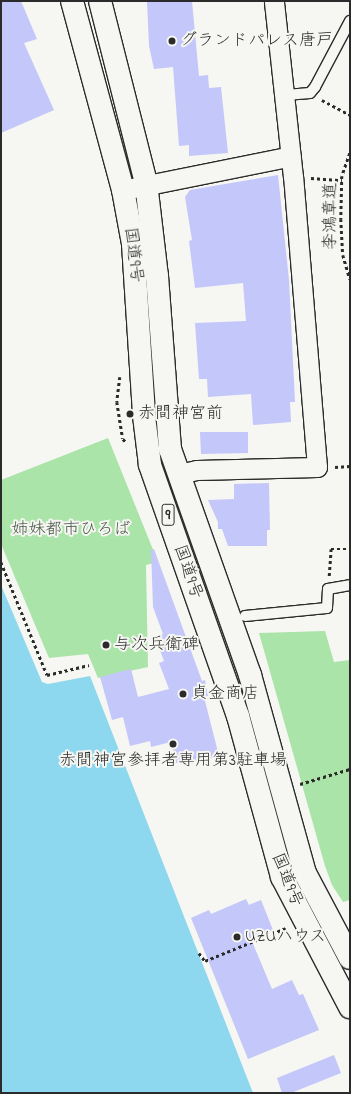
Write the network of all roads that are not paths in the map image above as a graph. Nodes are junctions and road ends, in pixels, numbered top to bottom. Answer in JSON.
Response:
{"nodes":[{"id":1,"x":72,"y":1,"type":"edge"},
{"id":2,"x":100,"y":1,"type":"edge"},
{"id":3,"x":274,"y":1,"type":"edge"},
{"id":4,"x":350,"y":21,"type":"edge"},
{"id":5,"x":286,"y":95,"type":"junction"},
{"id":6,"x":291,"y":156,"type":"junction"},
{"id":7,"x":146,"y":183,"type":"junction"},
{"id":8,"x":123,"y":190,"type":"junction"},
{"id":9,"x":179,"y":474,"type":"junction"},
{"id":10,"x":350,"y":584,"type":"edge"},
{"id":11,"x":245,"y":616,"type":"dead end"},
{"id":12,"x":350,"y":958,"type":"edge"},
{"id":13,"x":350,"y":1007,"type":"edge"}],
"edges":[{"from":1,"to":8,"type":"highway","name":"国道9号","number":"9"},
{"from":2,"to":7,"type":"highway","name":"国道9号","number":"9"},
{"from":3,"to":5,"type":"street"},
{"from":4,"to":5,"type":"lane"},
{"from":5,"to":6,"type":"street"},
{"from":6,"to":7,"type":"street"},
{"from":6,"to":9,"type":"street"},
{"from":7,"to":8,"type":"street"},
{"from":7,"to":9,"type":"highway","name":"国道9号","number":"9"},
{"from":8,"to":13,"type":"highway","name":"国道9号","number":"9"},
{"from":9,"to":12,"type":"highway","name":"国道9号","number":"9"},
{"from":10,"to":11,"type":"lane"}]}
